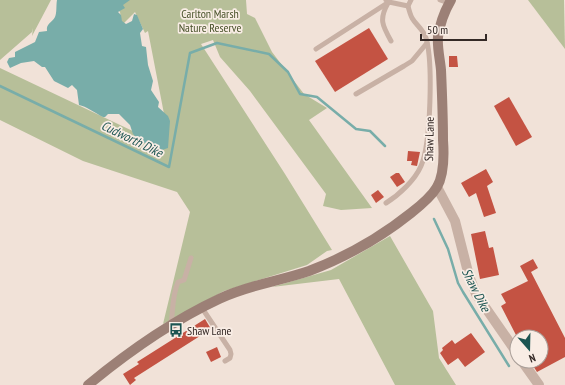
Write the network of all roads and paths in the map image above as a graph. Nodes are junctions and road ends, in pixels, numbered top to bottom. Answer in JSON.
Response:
{"nodes":[{"id":1,"x":411,"y":0,"type":"edge"},
{"id":2,"x":387,"y":1,"type":"edge"},
{"id":3,"x":447,"y":1,"type":"edge"},
{"id":4,"x":408,"y":6,"type":"junction"},
{"id":5,"x":391,"y":41,"type":"dead end"},
{"id":6,"x":427,"y":43,"type":"junction"},
{"id":7,"x":316,"y":49,"type":"dead end"},
{"id":8,"x":356,"y":94,"type":"dead end"},
{"id":9,"x":437,"y":187,"type":"junction"},
{"id":10,"x":386,"y":203,"type":"dead end"},
{"id":11,"x":191,"y":258,"type":"dead end"},
{"id":12,"x":202,"y":308,"type":"junction"},
{"id":13,"x":171,"y":326,"type":"junction"},
{"id":14,"x":509,"y":341,"type":"edge"},
{"id":15,"x":225,"y":361,"type":"dead end"},
{"id":16,"x":528,"y":369,"type":"edge"},
{"id":17,"x":88,"y":385,"type":"edge"},
{"id":18,"x":539,"y":385,"type":"edge"}],
"edges":[{"from":1,"to":4,"type":"lane"},
{"from":2,"to":4,"type":"lane"},
{"from":2,"to":5,"type":"lane"},
{"from":2,"to":7,"type":"lane"},
{"from":3,"to":9,"type":"street","name":"Shaw Lane"},
{"from":4,"to":6,"type":"lane"},
{"from":6,"to":8,"type":"lane"},
{"from":6,"to":10,"type":"lane"},
{"from":9,"to":12,"type":"street","name":"Shaw Lane"},
{"from":9,"to":14,"type":"street"},
{"from":11,"to":13,"type":"lane"},
{"from":12,"to":13,"type":"street","name":"Shaw Lane"},
{"from":12,"to":15,"type":"lane"},
{"from":13,"to":17,"type":"street","name":"Shaw Lane"},
{"from":16,"to":18,"type":"street"}]}
